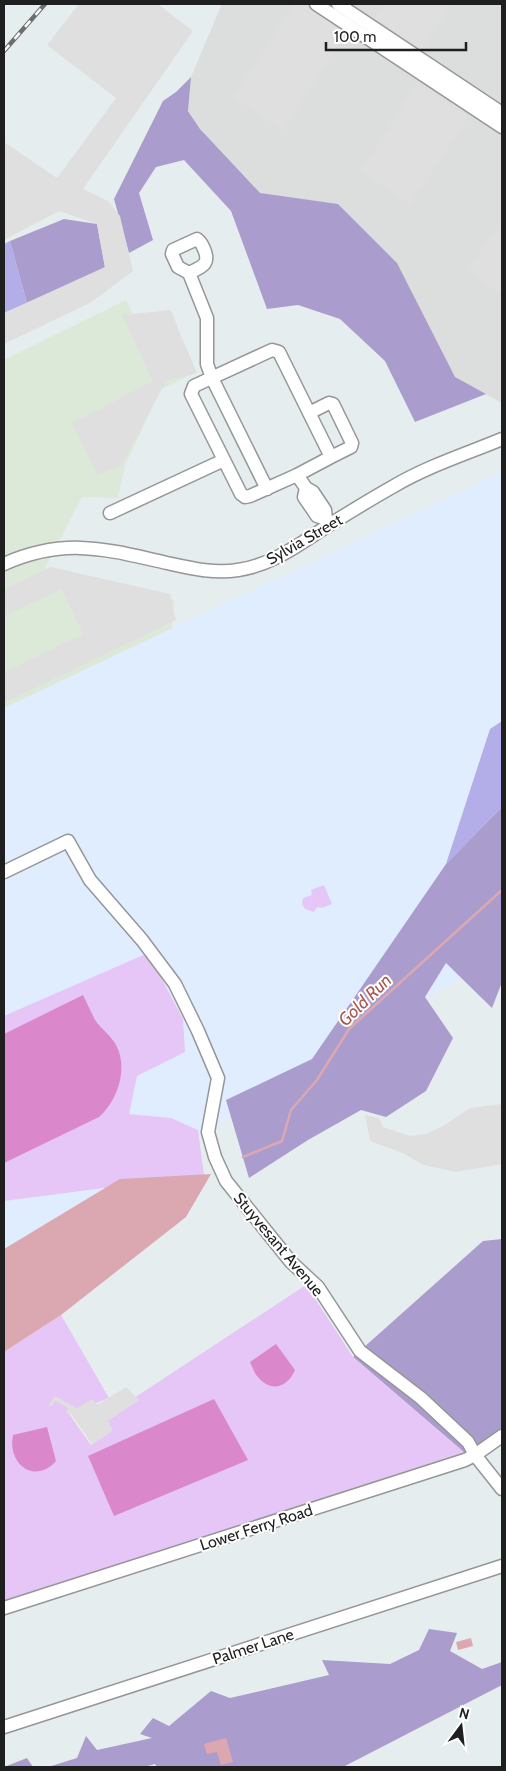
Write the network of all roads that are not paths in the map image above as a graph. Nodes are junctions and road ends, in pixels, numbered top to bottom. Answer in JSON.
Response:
{"nodes":[{"id":1,"x":316,"y":4,"type":"edge"},
{"id":2,"x":338,"y":4,"type":"edge"},
{"id":3,"x":502,"y":113,"type":"edge"},
{"id":4,"x":502,"y":127,"type":"edge"},
{"id":5,"x":189,"y":273,"type":"dead end"},
{"id":6,"x":212,"y":378,"type":"junction"},
{"id":7,"x":309,"y":412,"type":"junction"},
{"id":8,"x":502,"y":439,"type":"edge"},
{"id":9,"x":330,"y":457,"type":"junction"},
{"id":10,"x":224,"y":460,"type":"junction"},
{"id":11,"x":297,"y":474,"type":"junction"},
{"id":12,"x":267,"y":489,"type":"junction"},
{"id":13,"x":110,"y":514,"type":"dead end"},
{"id":14,"x":328,"y":522,"type":"junction"},
{"id":15,"x":4,"y":564,"type":"edge"},
{"id":16,"x":4,"y":872,"type":"edge"},
{"id":17,"x":502,"y":1436,"type":"edge"},
{"id":18,"x":475,"y":1455,"type":"junction"},
{"id":19,"x":502,"y":1489,"type":"edge"},
{"id":20,"x":502,"y":1566,"type":"edge"},
{"id":21,"x":4,"y":1608,"type":"edge"},
{"id":22,"x":4,"y":1727,"type":"edge"}],
"edges":[{"from":1,"to":4,"type":"street"},
{"from":2,"to":3,"type":"street"},
{"from":5,"to":6,"type":"street"},
{"from":6,"to":7,"type":"street"},
{"from":6,"to":10,"type":"street"},
{"from":6,"to":12,"type":"street"},
{"from":7,"to":9,"type":"street"},
{"from":7,"to":9,"type":"street"},
{"from":8,"to":14,"type":"street","name":"Sylvia Street"},
{"from":9,"to":11,"type":"street"},
{"from":10,"to":12,"type":"street"},
{"from":10,"to":13,"type":"street"},
{"from":11,"to":12,"type":"street"},
{"from":11,"to":14,"type":"street"},
{"from":14,"to":15,"type":"street","name":"Sylvia Street"},
{"from":16,"to":18,"type":"street","name":"Stuyvesant Avenue"},
{"from":17,"to":18,"type":"street","name":"Lower Ferry Road"},
{"from":18,"to":19,"type":"street","name":"Stuyvesant Avenue"},
{"from":18,"to":21,"type":"street","name":"Lower Ferry Road"},
{"from":20,"to":22,"type":"street","name":"Palmer Lane"}]}
